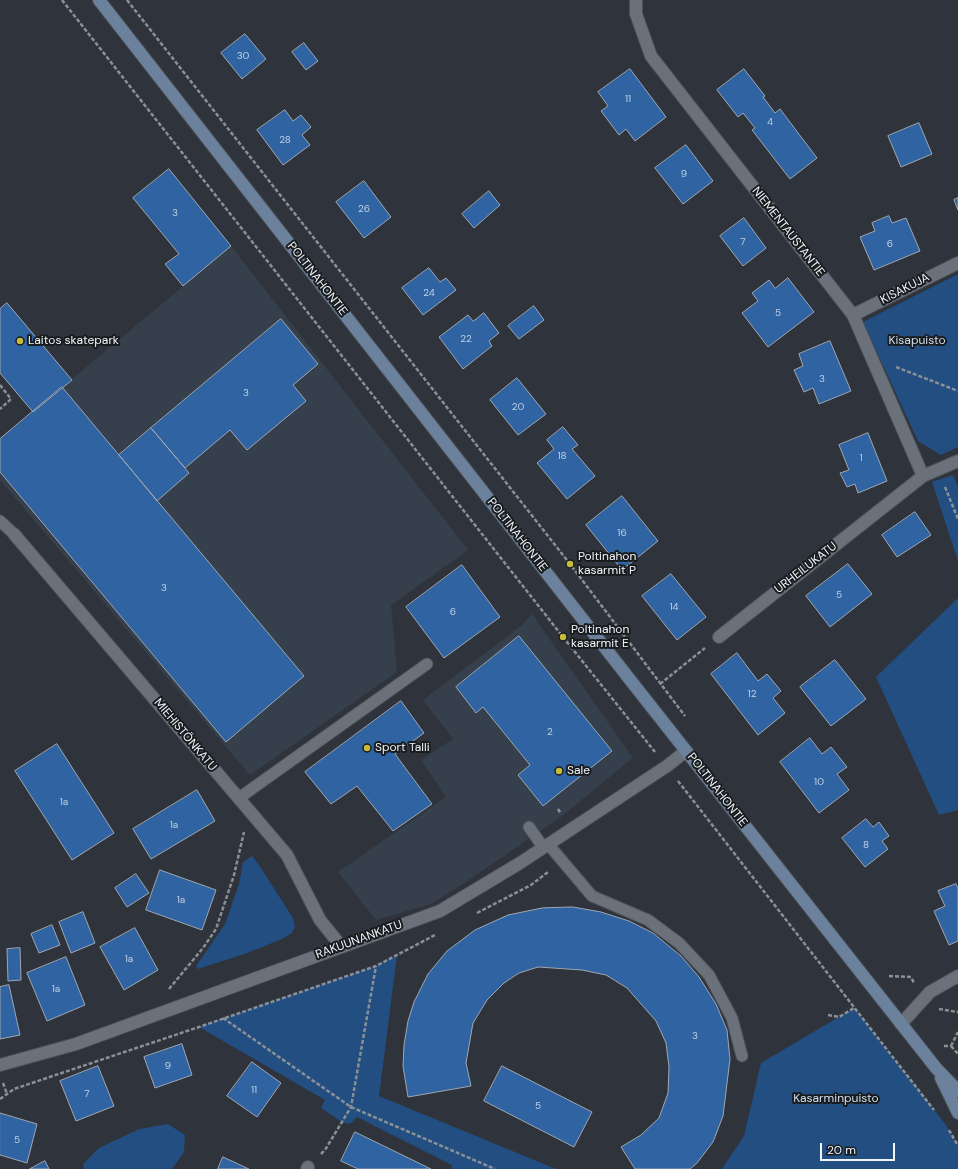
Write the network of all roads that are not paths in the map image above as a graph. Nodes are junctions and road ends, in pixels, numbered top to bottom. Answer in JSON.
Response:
{"nodes":[{"id":1,"x":99,"y":0,"type":"edge"},
{"id":2,"x":636,"y":0,"type":"edge"},
{"id":3,"x":958,"y":263,"type":"edge"},
{"id":4,"x":853,"y":315,"type":"junction"},
{"id":5,"x":958,"y":461,"type":"edge"},
{"id":6,"x":923,"y":476,"type":"junction"},
{"id":7,"x":0,"y":521,"type":"edge"},
{"id":8,"x":14,"y":534,"type":"joint"},
{"id":9,"x":719,"y":637,"type":"road end"},
{"id":10,"x":427,"y":664,"type":"dead end"},
{"id":11,"x":686,"y":750,"type":"junction"},
{"id":12,"x":239,"y":798,"type":"junction"},
{"id":13,"x":529,"y":827,"type":"dead end"},
{"id":14,"x":546,"y":846,"type":"junction"},
{"id":15,"x":342,"y":946,"type":"junction"},
{"id":16,"x":958,"y":976,"type":"edge"},
{"id":17,"x":901,"y":1024,"type":"junction"},
{"id":18,"x":742,"y":1056,"type":"dead end"},
{"id":19,"x":0,"y":1065,"type":"edge"},
{"id":20,"x":936,"y":1068,"type":"junction"},
{"id":21,"x":958,"y":1091,"type":"edge"},
{"id":22,"x":958,"y":1113,"type":"edge"}],
"edges":[{"from":1,"to":11,"type":"main road","name":"POLTINAHONTIE"},
{"from":2,"to":4,"type":"street","name":"NIEMENTAUSTANTIE"},
{"from":3,"to":4,"type":"street","name":"KISAKUJA"},
{"from":4,"to":6,"type":"street","name":"NIEMENTAUSTANTIE"},
{"from":5,"to":6,"type":"street","name":"URHEILUKATU"},
{"from":6,"to":9,"type":"street","name":"URHEILUKATU"},
{"from":7,"to":8,"type":"lane"},
{"from":8,"to":12,"type":"street","name":"MIEHISTÖNKATU"},
{"from":10,"to":12,"type":"lane"},
{"from":11,"to":14,"type":"street","name":"RAKUUNANKATU"},
{"from":11,"to":17,"type":"main road","name":"POLTINAHONTIE"},
{"from":12,"to":15,"type":"street","name":"MIEHISTÖNKATU"},
{"from":13,"to":14,"type":"lane"},
{"from":14,"to":15,"type":"street","name":"RAKUUNANKATU"},
{"from":14,"to":18,"type":"lane"},
{"from":15,"to":19,"type":"street","name":"RAKUUNANKATU"},
{"from":16,"to":17,"type":"street"},
{"from":17,"to":20,"type":"main road","name":"POLTINAHONTIE"},
{"from":20,"to":21,"type":"main road","name":"POLTINAHONTIE"},
{"from":20,"to":22,"type":"main road","name":"POLTINAHONTIE"}]}
